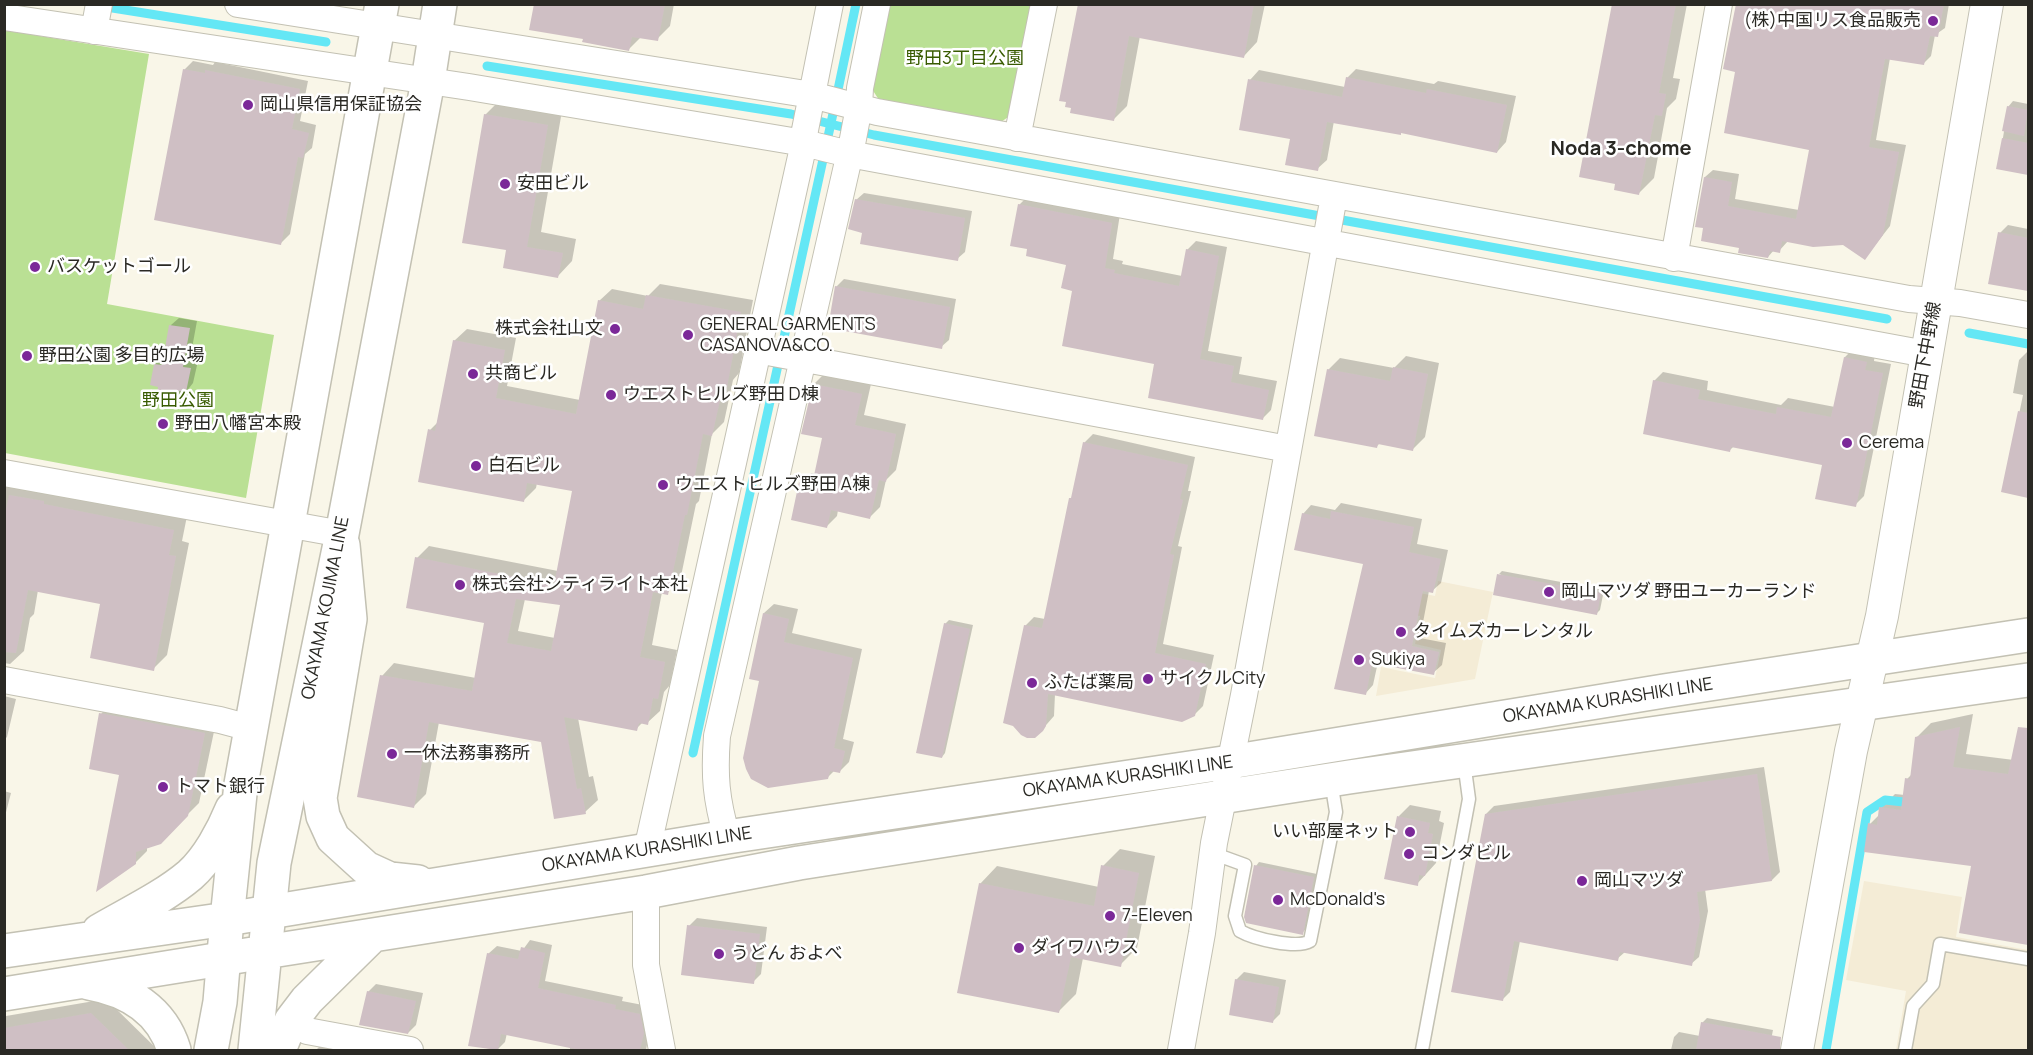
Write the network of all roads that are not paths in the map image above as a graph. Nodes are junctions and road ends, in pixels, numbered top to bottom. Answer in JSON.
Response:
{"nodes":[{"id":1,"x":238,"y":4,"type":"edge"},
{"id":2,"x":830,"y":4,"type":"edge"},
{"id":3,"x":878,"y":4,"type":"edge"},
{"id":4,"x":1044,"y":4,"type":"edge"},
{"id":5,"x":1719,"y":4,"type":"edge"},
{"id":6,"x":1987,"y":4,"type":"edge"},
{"id":7,"x":380,"y":15,"type":"edge"},
{"id":8,"x":4,"y":17,"type":"edge"},
{"id":9,"x":96,"y":18,"type":"edge"},
{"id":10,"x":437,"y":20,"type":"edge"},
{"id":11,"x":370,"y":72,"type":"junction"},
{"id":12,"x":428,"y":81,"type":"junction"},
{"id":13,"x":831,"y":124,"type":"junction"},
{"id":14,"x":1017,"y":138,"type":"junction"},
{"id":15,"x":1329,"y":219,"type":"junction"},
{"id":16,"x":1674,"y":258,"type":"junction"},
{"id":17,"x":1936,"y":302,"type":"junction"},
{"id":18,"x":2028,"y":315,"type":"edge"},
{"id":19,"x":1926,"y":354,"type":"junction"},
{"id":20,"x":780,"y":355,"type":"junction"},
{"id":21,"x":1288,"y":449,"type":"junction"},
{"id":22,"x":4,"y":473,"type":"edge"},
{"id":23,"x":288,"y":523,"type":"junction"},
{"id":24,"x":342,"y":534,"type":"junction"},
{"id":25,"x":2028,"y":635,"type":"edge"},
{"id":26,"x":1872,"y":660,"type":"junction"},
{"id":27,"x":4,"y":680,"type":"edge"},
{"id":28,"x":2028,"y":680,"type":"edge"},
{"id":29,"x":1862,"y":705,"type":"junction"},
{"id":30,"x":250,"y":728,"type":"junction"},
{"id":31,"x":1464,"y":761,"type":"junction"},
{"id":32,"x":1230,"y":762,"type":"junction"},
{"id":33,"x":1330,"y":780,"type":"junction"},
{"id":34,"x":241,"y":784,"type":"junction"},
{"id":35,"x":1223,"y":798,"type":"junction"},
{"id":36,"x":727,"y":837,"type":"junction"},
{"id":37,"x":647,"y":849,"type":"junction"},
{"id":38,"x":1212,"y":853,"type":"junction"},
{"id":39,"x":438,"y":884,"type":"junction"},
{"id":40,"x":646,"y":892,"type":"junction"},
{"id":41,"x":269,"y":913,"type":"junction"},
{"id":42,"x":227,"y":920,"type":"junction"},
{"id":43,"x":372,"y":936,"type":"junction"},
{"id":44,"x":87,"y":938,"type":"junction"},
{"id":45,"x":4,"y":951,"type":"edge"},
{"id":46,"x":265,"y":952,"type":"junction"},
{"id":47,"x":223,"y":958,"type":"junction"},
{"id":48,"x":2028,"y":959,"type":"edge"},
{"id":49,"x":84,"y":982,"type":"junction"},
{"id":50,"x":4,"y":994,"type":"edge"},
{"id":51,"x":307,"y":1031,"type":"dead end"},
{"id":52,"x":174,"y":1050,"type":"edge"},
{"id":53,"x":211,"y":1050,"type":"edge"},
{"id":54,"x":255,"y":1050,"type":"edge"},
{"id":55,"x":279,"y":1050,"type":"edge"},
{"id":56,"x":410,"y":1050,"type":"edge"},
{"id":57,"x":662,"y":1050,"type":"edge"},
{"id":58,"x":1181,"y":1050,"type":"edge"},
{"id":59,"x":1422,"y":1050,"type":"edge"},
{"id":60,"x":1797,"y":1050,"type":"edge"},
{"id":61,"x":1905,"y":1050,"type":"edge"}],
"edges":[{"from":1,"to":7,"type":"street"},
{"from":2,"to":13,"type":"street"},
{"from":3,"to":13,"type":"street"},
{"from":4,"to":14,"type":"street"},
{"from":5,"to":16,"type":"street"},
{"from":6,"to":17,"type":"street","name":"野田下中野線"},
{"from":7,"to":10,"type":"street"},
{"from":7,"to":11,"type":"main road"},
{"from":8,"to":9,"type":"street"},
{"from":9,"to":11,"type":"street"},
{"from":10,"to":12,"type":"main road","name":"OKAYAMA KOJIMA LINE"},
{"from":10,"to":13,"type":"street"},
{"from":11,"to":12,"type":"street"},
{"from":11,"to":23,"type":"main road"},
{"from":12,"to":13,"type":"street"},
{"from":12,"to":24,"type":"main road","name":"OKAYAMA KOJIMA LINE"},
{"from":13,"to":14,"type":"street"},
{"from":13,"to":15,"type":"street"},
{"from":13,"to":20,"type":"street"},
{"from":13,"to":20,"type":"street"},
{"from":14,"to":15,"type":"street"},
{"from":15,"to":16,"type":"street"},
{"from":15,"to":19,"type":"street"},
{"from":15,"to":21,"type":"street"},
{"from":16,"to":17,"type":"street"},
{"from":17,"to":18,"type":"street"},
{"from":17,"to":19,"type":"street","name":"野田下中野線"},
{"from":19,"to":26,"type":"street","name":"野田下中野線"},
{"from":20,"to":21,"type":"street"},
{"from":20,"to":36,"type":"street"},
{"from":20,"to":37,"type":"street"},
{"from":21,"to":32,"type":"street"},
{"from":22,"to":23,"type":"street"},
{"from":23,"to":24,"type":"street"},
{"from":23,"to":30,"type":"main road"},
{"from":24,"to":39,"type":"main road"},
{"from":24,"to":41,"type":"main road","name":"OKAYAMA KOJIMA LINE"},
{"from":25,"to":26,"type":"main road","name":"OKAYAMA KURASHIKI LINE"},
{"from":26,"to":29,"type":"street","name":"野田下中野線"},
{"from":26,"to":32,"type":"main road","name":"OKAYAMA KURASHIKI LINE"},
{"from":27,"to":30,"type":"street"},
{"from":28,"to":29,"type":"main road","name":"OKAYAMA KURASHIKI LINE"},
{"from":29,"to":31,"type":"main road","name":"OKAYAMA KURASHIKI LINE"},
{"from":29,"to":60,"type":"street","name":"野田下中野線"},
{"from":30,"to":34,"type":"main road"},
{"from":31,"to":33,"type":"main road","name":"OKAYAMA KURASHIKI LINE"},
{"from":31,"to":59,"type":"lane"},
{"from":32,"to":35,"type":"street"},
{"from":32,"to":36,"type":"main road","name":"OKAYAMA KURASHIKI LINE"},
{"from":33,"to":35,"type":"main road","name":"OKAYAMA KURASHIKI LINE"},
{"from":33,"to":38,"type":"lane"},
{"from":34,"to":42,"type":"main road"},
{"from":34,"to":44,"type":"main road"},
{"from":35,"to":38,"type":"street"},
{"from":35,"to":40,"type":"main road","name":"OKAYAMA KURASHIKI LINE"},
{"from":36,"to":37,"type":"main road","name":"OKAYAMA KURASHIKI LINE"},
{"from":37,"to":39,"type":"main road","name":"OKAYAMA KURASHIKI LINE"},
{"from":38,"to":58,"type":"street"},
{"from":39,"to":41,"type":"main road","name":"OKAYAMA KURASHIKI LINE"},
{"from":40,"to":43,"type":"main road","name":"OKAYAMA KURASHIKI LINE"},
{"from":40,"to":57,"type":"street"},
{"from":41,"to":42,"type":"main road","name":"OKAYAMA KURASHIKI LINE"},
{"from":41,"to":46,"type":"main road","name":"OKAYAMA KOJIMA LINE"},
{"from":42,"to":44,"type":"main road"},
{"from":42,"to":47,"type":"main road"},
{"from":43,"to":46,"type":"main road","name":"OKAYAMA KURASHIKI LINE"},
{"from":43,"to":55,"type":"main road"},
{"from":44,"to":45,"type":"main road"},
{"from":46,"to":47,"type":"main road"},
{"from":46,"to":54,"type":"main road","name":"OKAYAMA KOJIMA LINE"},
{"from":47,"to":49,"type":"main road"},
{"from":47,"to":53,"type":"main road"},
{"from":48,"to":61,"type":"lane"},
{"from":49,"to":50,"type":"main road"},
{"from":49,"to":52,"type":"main road"},
{"from":51,"to":56,"type":"street"}]}
